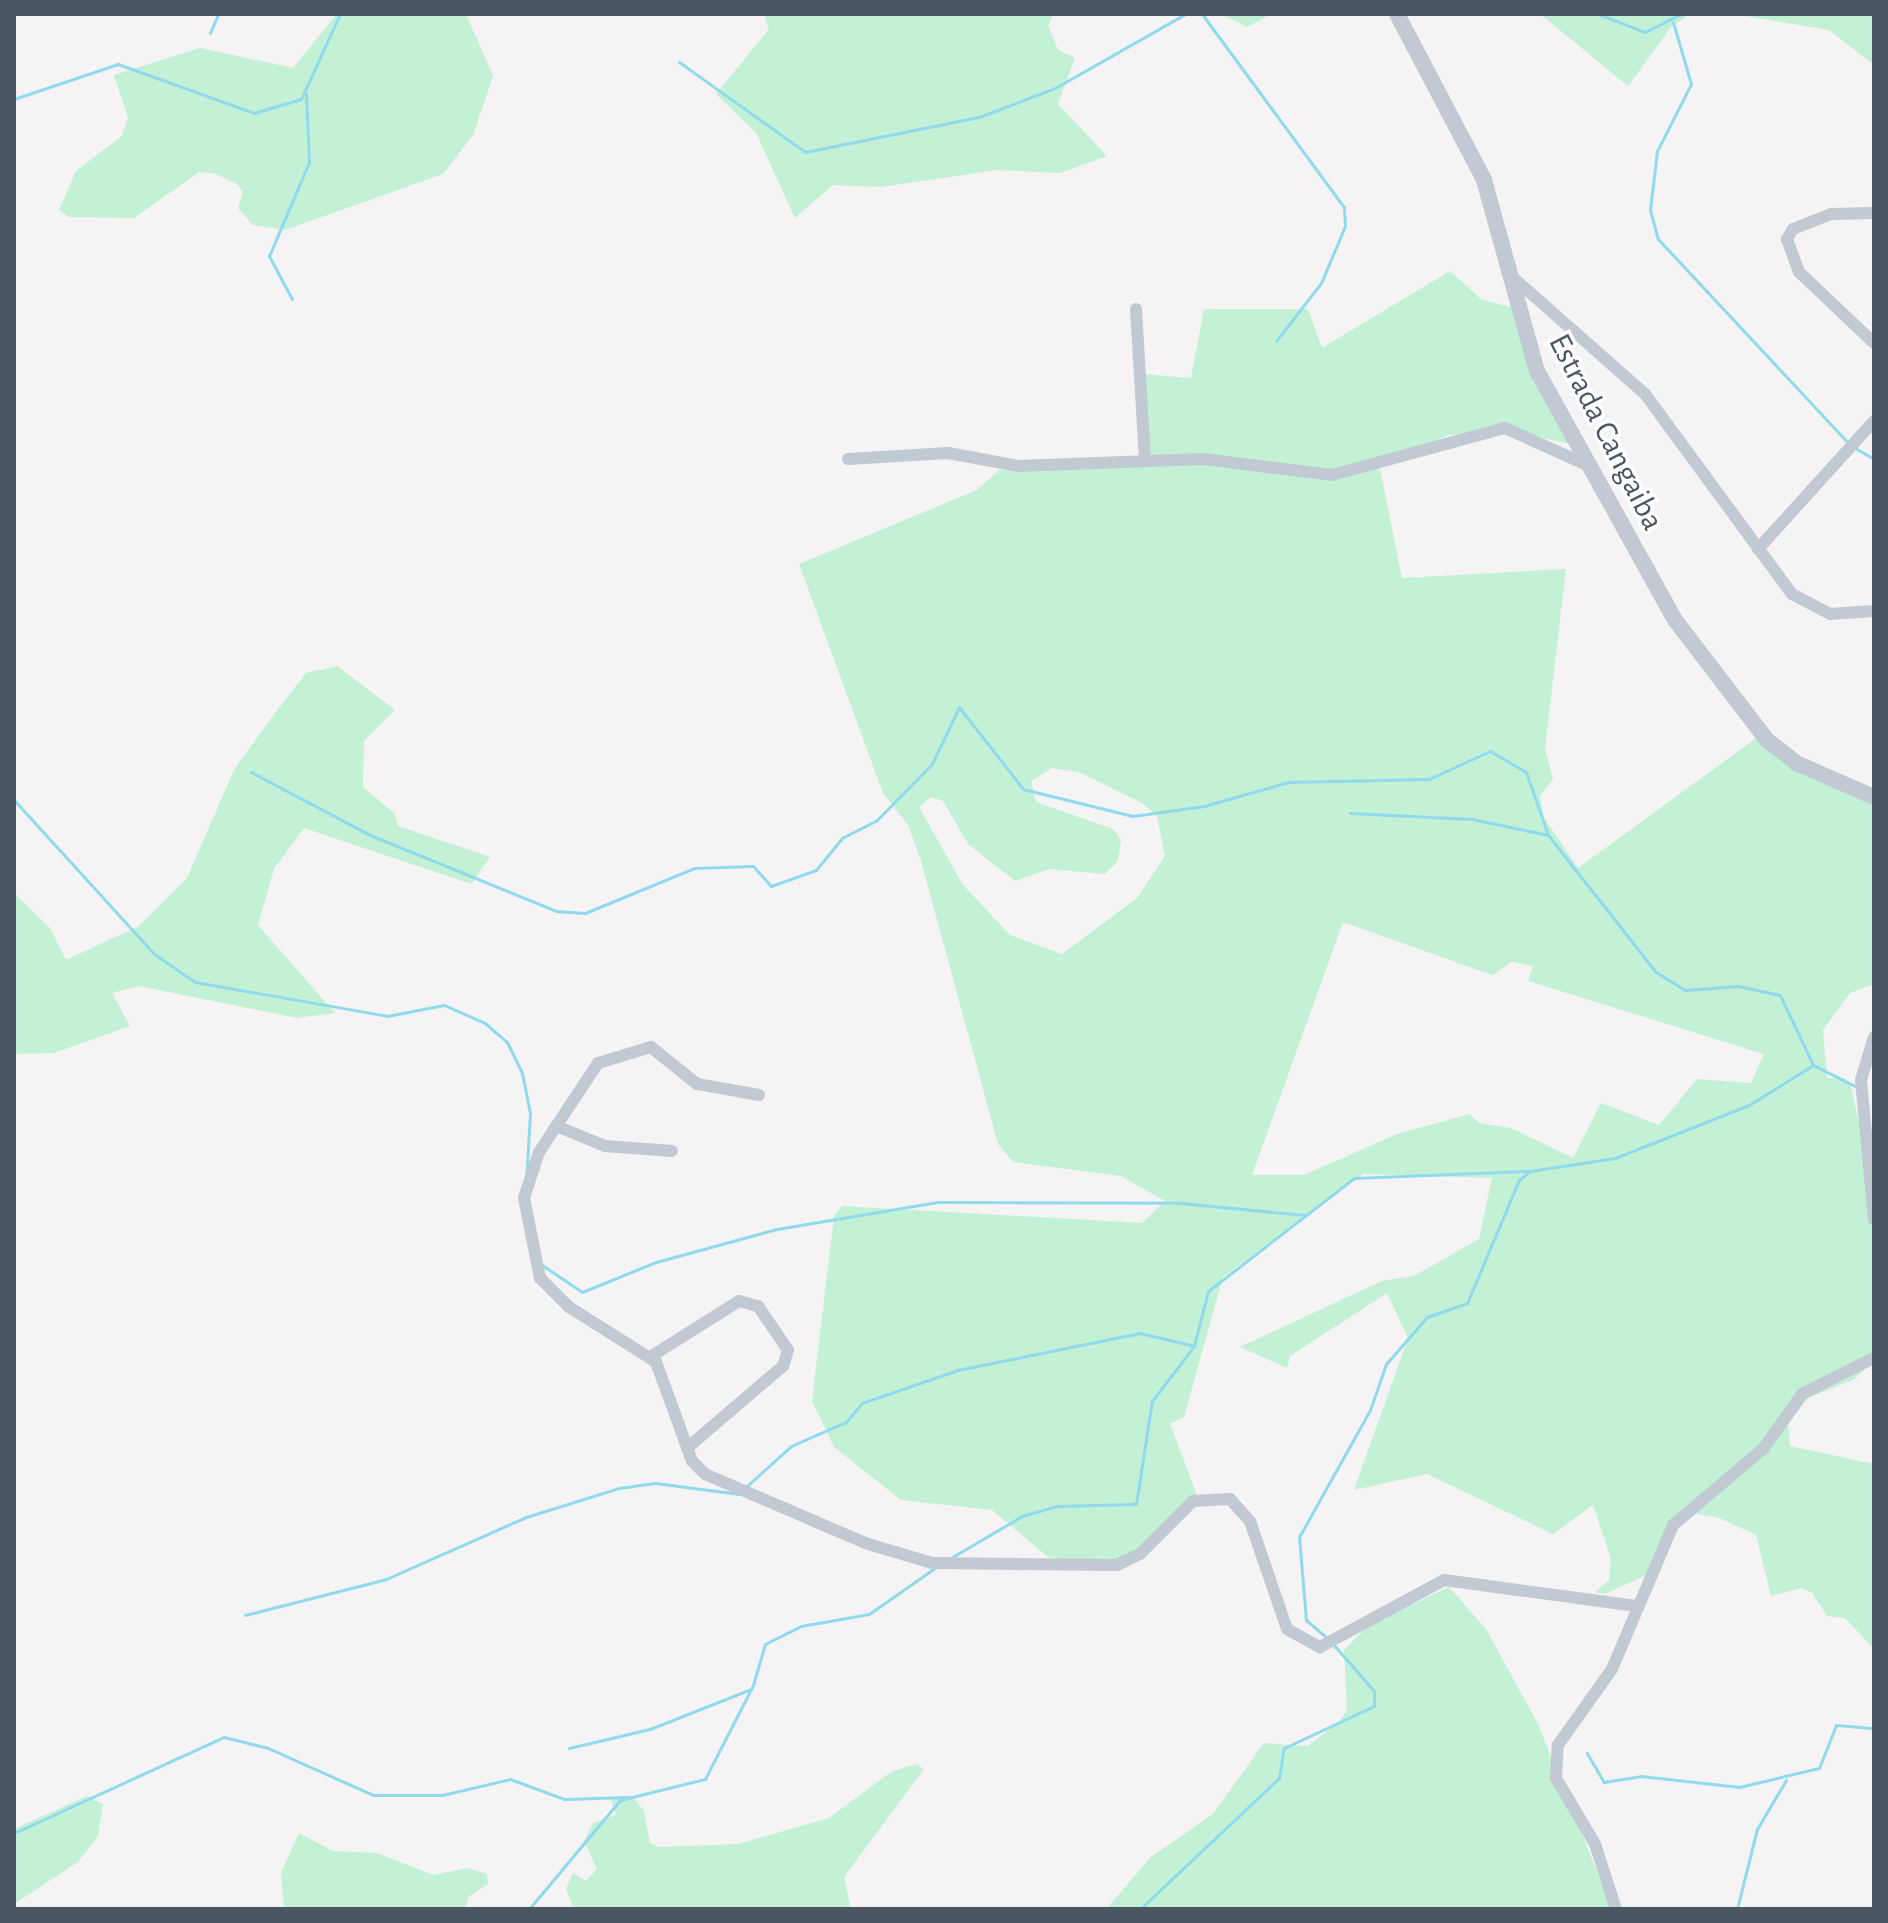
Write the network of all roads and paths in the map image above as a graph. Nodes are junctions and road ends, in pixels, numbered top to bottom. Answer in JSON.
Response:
{"nodes":[{"id":1,"x":1397,"y":14,"type":"edge"},
{"id":2,"x":1874,"y":213,"type":"edge"},
{"id":3,"x":1509,"y":274,"type":"junction"},
{"id":4,"x":1136,"y":309,"type":"dead end"},
{"id":5,"x":1874,"y":343,"type":"edge"},
{"id":6,"x":1874,"y":421,"type":"edge"},
{"id":7,"x":848,"y":459,"type":"dead end"},
{"id":8,"x":1145,"y":461,"type":"junction"},
{"id":9,"x":1590,"y":467,"type":"junction"},
{"id":10,"x":1758,"y":549,"type":"junction"},
{"id":11,"x":1874,"y":611,"type":"edge"},
{"id":12,"x":1874,"y":797,"type":"edge"},
{"id":13,"x":1874,"y":1037,"type":"edge"},
{"id":14,"x":1869,"y":1059,"type":"edge"},
{"id":15,"x":759,"y":1095,"type":"dead end"},
{"id":16,"x":556,"y":1126,"type":"junction"},
{"id":17,"x":672,"y":1151,"type":"dead end"},
{"id":18,"x":1874,"y":1219,"type":"edge"},
{"id":19,"x":650,"y":1357,"type":"junction"},
{"id":20,"x":1874,"y":1358,"type":"edge"},
{"id":21,"x":687,"y":1448,"type":"junction"},
{"id":22,"x":1636,"y":1606,"type":"junction"},
{"id":23,"x":1616,"y":1909,"type":"edge"}],
"edges":[{"from":1,"to":3,"type":"street","name":"Estrada Cangaiba"},
{"from":2,"to":5,"type":"street"},
{"from":3,"to":9,"type":"street","name":"Estrada Cangaiba"},
{"from":3,"to":10,"type":"street"},
{"from":4,"to":8,"type":"street"},
{"from":6,"to":10,"type":"street"},
{"from":7,"to":8,"type":"street"},
{"from":8,"to":9,"type":"street"},
{"from":9,"to":12,"type":"street","name":"Estrada Cangaiba"},
{"from":10,"to":11,"type":"street"},
{"from":13,"to":14,"type":"street"},
{"from":14,"to":18,"type":"street"},
{"from":15,"to":16,"type":"street"},
{"from":16,"to":17,"type":"street"},
{"from":16,"to":19,"type":"street"},
{"from":19,"to":21,"type":"street"},
{"from":19,"to":21,"type":"street"},
{"from":20,"to":22,"type":"street"},
{"from":21,"to":22,"type":"street"},
{"from":22,"to":23,"type":"street"}]}
